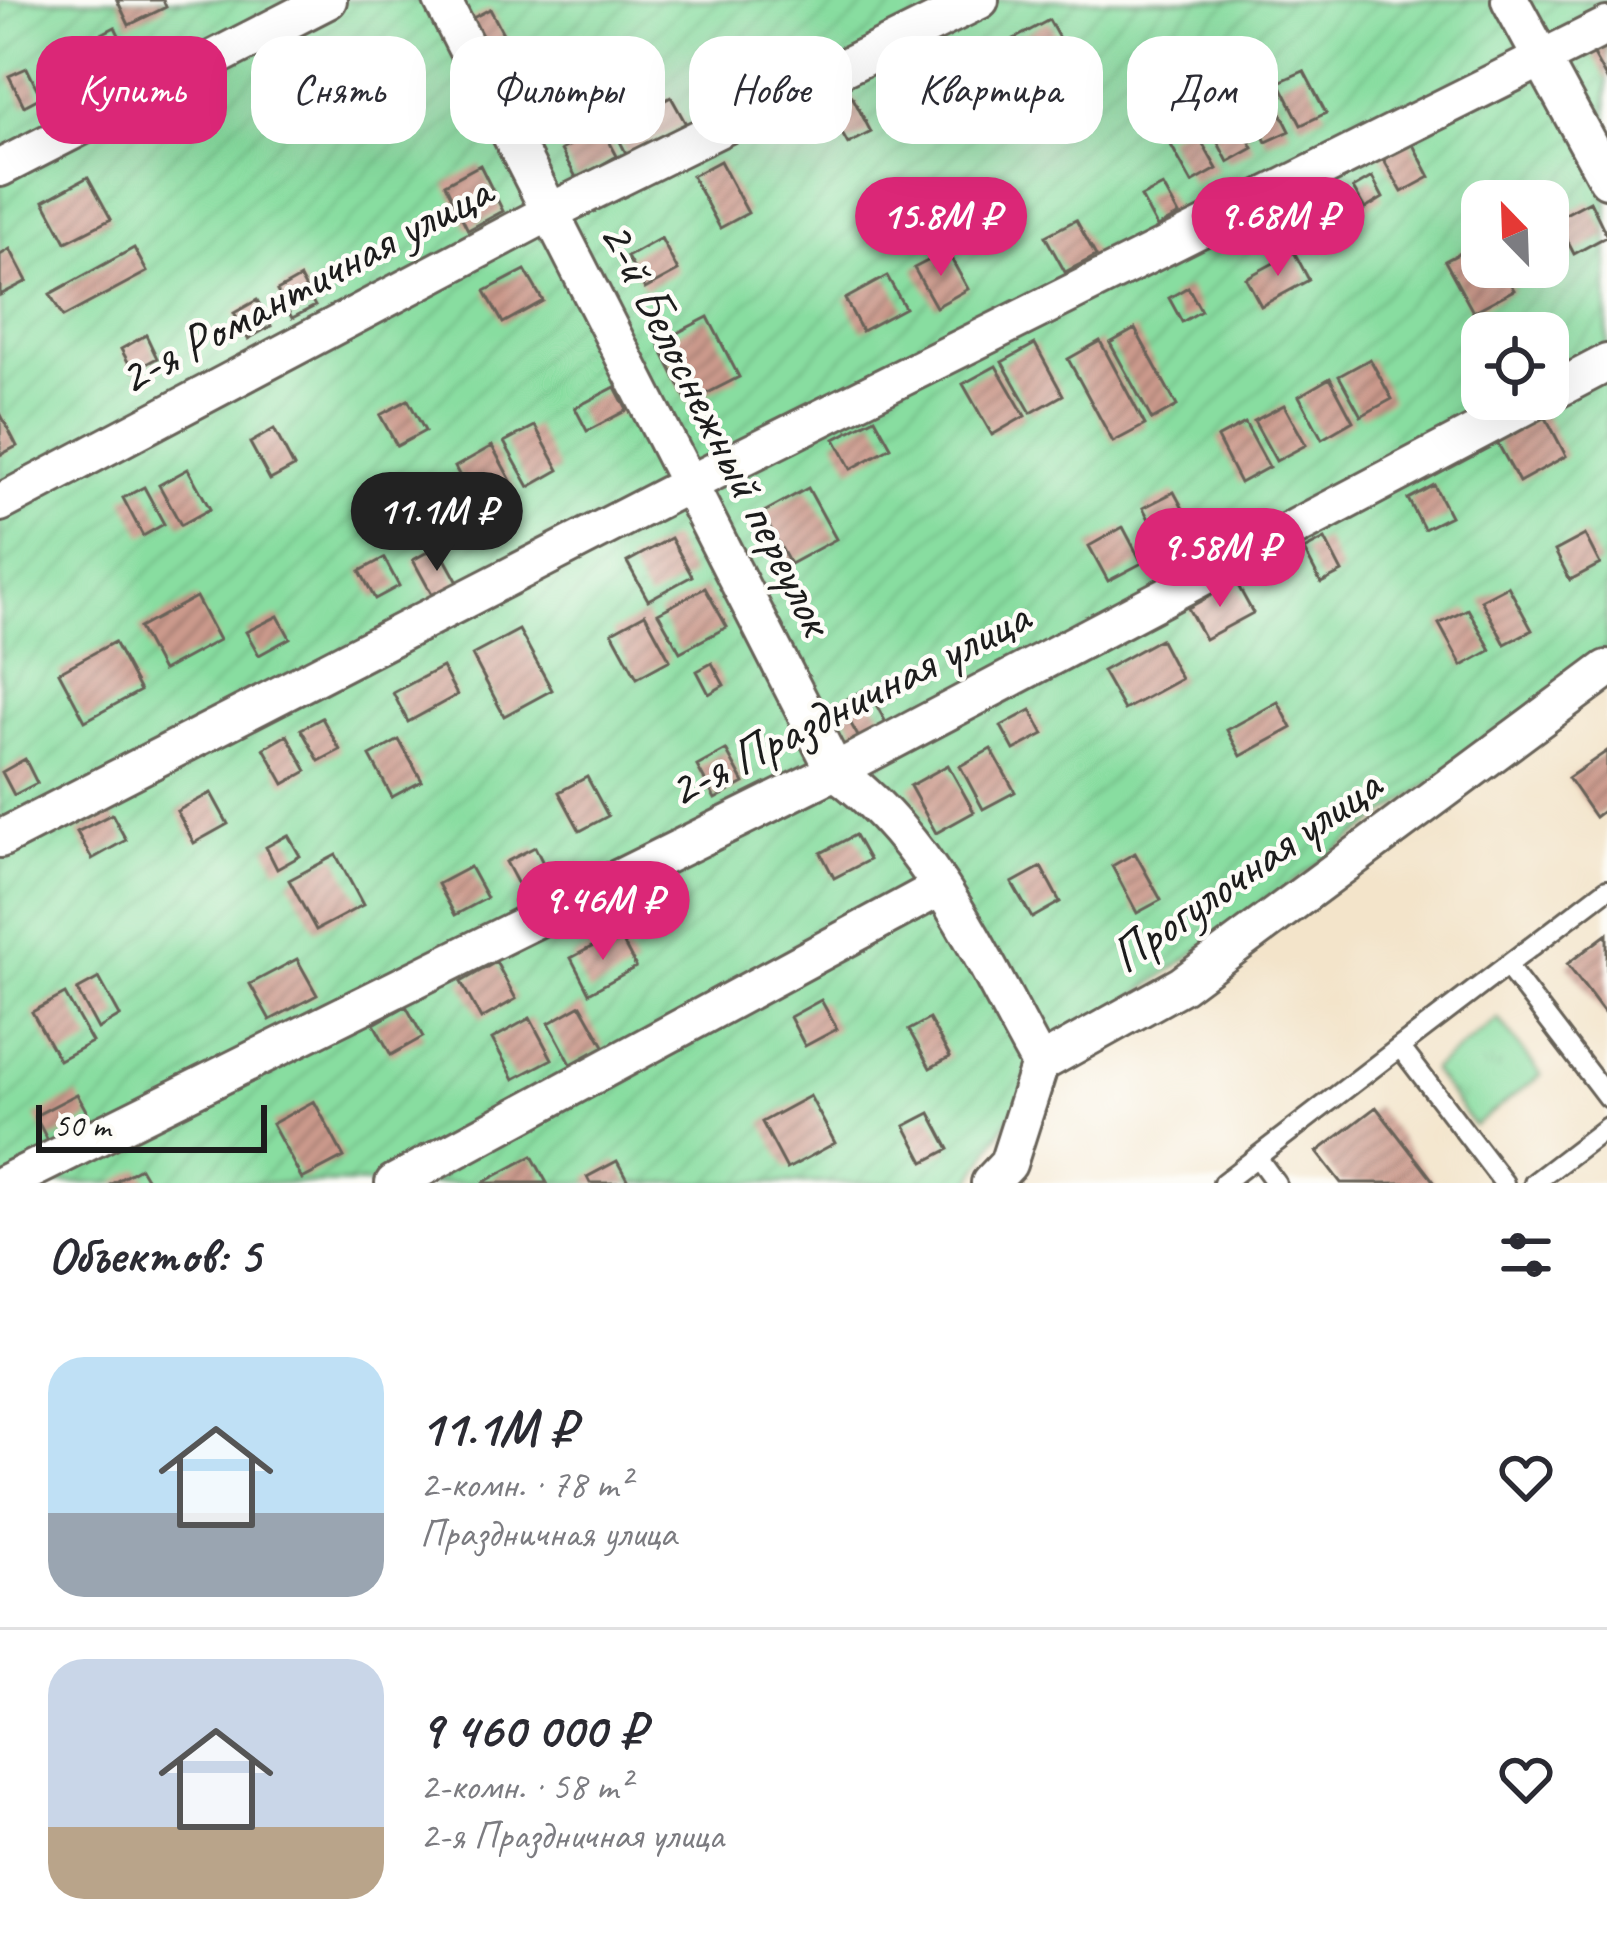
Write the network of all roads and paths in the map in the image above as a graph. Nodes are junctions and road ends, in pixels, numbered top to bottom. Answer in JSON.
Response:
{"nodes":[{"id":1,"x":328,"y":0,"type":"edge"},
{"id":2,"x":442,"y":0,"type":"edge"},
{"id":3,"x":980,"y":0,"type":"edge"},
{"id":4,"x":1510,"y":0,"type":"edge"},
{"id":5,"x":1607,"y":26,"type":"edge"},
{"id":6,"x":1543,"y":60,"type":"junction"},
{"id":7,"x":0,"y":168,"type":"edge"},
{"id":8,"x":1607,"y":178,"type":"edge"},
{"id":9,"x":550,"y":212,"type":"junction"},
{"id":10,"x":1607,"y":363,"type":"edge"},
{"id":11,"x":1569,"y":383,"type":"edge"},
{"id":12,"x":1499,"y":420,"type":"edge"},
{"id":13,"x":691,"y":483,"type":"junction"},
{"id":14,"x":0,"y":502,"type":"edge"},
{"id":15,"x":1607,"y":669,"type":"edge"},
{"id":16,"x":836,"y":770,"type":"junction"},
{"id":17,"x":0,"y":839,"type":"edge"},
{"id":18,"x":940,"y":887,"type":"junction"},
{"id":19,"x":1607,"y":889,"type":"edge"},
{"id":20,"x":1507,"y":966,"type":"junction"},
{"id":21,"x":1400,"y":1047,"type":"junction"},
{"id":22,"x":1040,"y":1064,"type":"junction"},
{"id":23,"x":1607,"y":1096,"type":"edge"},
{"id":24,"x":1607,"y":1127,"type":"edge"},
{"id":25,"x":1257,"y":1157,"type":"junction"},
{"id":26,"x":8,"y":1176,"type":"edge"},
{"id":27,"x":394,"y":1183,"type":"edge"},
{"id":28,"x":990,"y":1183,"type":"edge"},
{"id":29,"x":1222,"y":1183,"type":"edge"},
{"id":30,"x":1276,"y":1183,"type":"edge"},
{"id":31,"x":1504,"y":1183,"type":"edge"},
{"id":32,"x":1534,"y":1183,"type":"edge"}],
"edges":[{"from":1,"to":7,"type":"street"},
{"from":2,"to":9,"type":"street","name":"2-й Белоснежный переулок"},
{"from":3,"to":9,"type":"street","name":"2-я Романтичная улица"},
{"from":4,"to":6,"type":"street"},
{"from":5,"to":6,"type":"street"},
{"from":6,"to":8,"type":"street"},
{"from":6,"to":13,"type":"street"},
{"from":9,"to":13,"type":"street","name":"2-й Белоснежный переулок"},
{"from":9,"to":14,"type":"street","name":"2-я Романтичная улица"},
{"from":10,"to":11,"type":"street"},
{"from":12,"to":16,"type":"street","name":"2-я Праздничная улица"},
{"from":13,"to":16,"type":"street","name":"2-й Белоснежный переулок"},
{"from":13,"to":17,"type":"street"},
{"from":15,"to":22,"type":"street","name":"Прогулочная улица"},
{"from":16,"to":18,"type":"street","name":"2-й Белоснежный переулок"},
{"from":16,"to":26,"type":"street","name":"2-я Праздничная улица"},
{"from":18,"to":22,"type":"street","name":"2-й Белоснежный переулок"},
{"from":18,"to":27,"type":"street"},
{"from":19,"to":20,"type":"lane"},
{"from":20,"to":21,"type":"lane"},
{"from":20,"to":23,"type":"lane"},
{"from":21,"to":25,"type":"lane"},
{"from":21,"to":31,"type":"lane"},
{"from":22,"to":28,"type":"street"},
{"from":24,"to":32,"type":"lane"},
{"from":25,"to":29,"type":"lane"},
{"from":25,"to":30,"type":"lane"}]}
